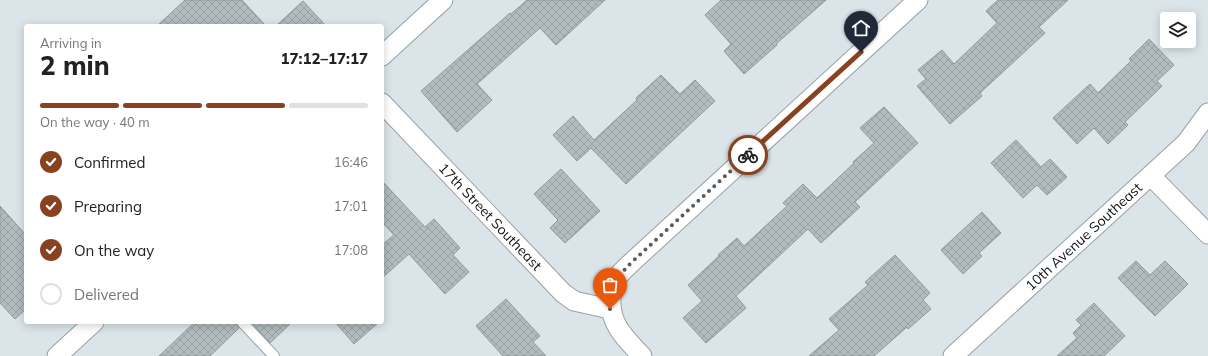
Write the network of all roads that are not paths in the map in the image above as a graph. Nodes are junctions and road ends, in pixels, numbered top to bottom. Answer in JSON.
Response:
{"nodes":[{"id":1,"x":443,"y":0,"type":"edge"},
{"id":2,"x":918,"y":0,"type":"edge"},
{"id":3,"x":384,"y":54,"type":"edge"},
{"id":4,"x":384,"y":105,"type":"edge"},
{"id":5,"x":1208,"y":113,"type":"edge"},
{"id":6,"x":1151,"y":176,"type":"junction"},
{"id":7,"x":1208,"y":234,"type":"edge"},
{"id":8,"x":610,"y":309,"type":"junction"},
{"id":9,"x":92,"y":324,"type":"edge"},
{"id":10,"x":244,"y":324,"type":"edge"},
{"id":11,"x":57,"y":356,"type":"edge"},
{"id":12,"x":274,"y":356,"type":"edge"},
{"id":13,"x":642,"y":356,"type":"edge"},
{"id":14,"x":953,"y":356,"type":"edge"}],
"edges":[{"from":1,"to":3,"type":"street"},
{"from":2,"to":8,"type":"street"},
{"from":4,"to":8,"type":"street","name":"17th Street Southeast"},
{"from":5,"to":6,"type":"street","name":"10th Avenue Southeast"},
{"from":6,"to":7,"type":"street"},
{"from":6,"to":14,"type":"street","name":"10th Avenue Southeast"},
{"from":8,"to":13,"type":"street"},
{"from":9,"to":11,"type":"street"},
{"from":10,"to":12,"type":"lane"}]}
